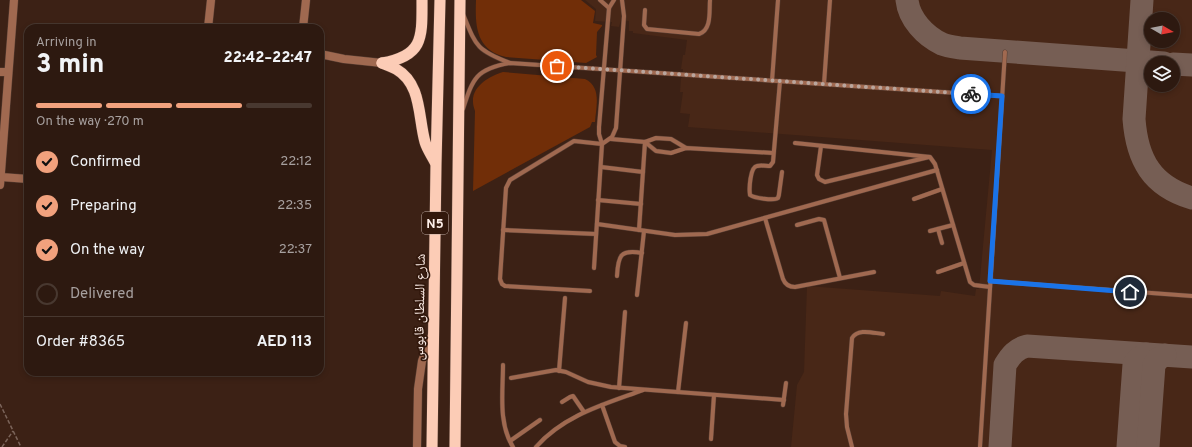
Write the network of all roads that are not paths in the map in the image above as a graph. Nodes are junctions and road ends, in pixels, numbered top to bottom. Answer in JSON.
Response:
{"nodes":[{"id":1,"x":14,"y":0,"type":"edge"},
{"id":2,"x":211,"y":0,"type":"edge"},
{"id":3,"x":306,"y":0,"type":"edge"},
{"id":4,"x":422,"y":0,"type":"edge"},
{"id":5,"x":440,"y":0,"type":"edge"},
{"id":6,"x":600,"y":0,"type":"edge"},
{"id":7,"x":614,"y":0,"type":"edge"},
{"id":8,"x":622,"y":0,"type":"edge"},
{"id":9,"x":710,"y":0,"type":"edge"},
{"id":10,"x":778,"y":0,"type":"edge"},
{"id":11,"x":830,"y":0,"type":"edge"},
{"id":12,"x":460,"y":3,"type":"edge"},
{"id":13,"x":609,"y":8,"type":"junction"},
{"id":14,"x":645,"y":10,"type":"dead end"},
{"id":15,"x":208,"y":24,"type":"edge"},
{"id":16,"x":303,"y":24,"type":"edge"},
{"id":17,"x":1005,"y":52,"type":"dead end"},
{"id":18,"x":324,"y":55,"type":"edge"},
{"id":19,"x":382,"y":63,"type":"junction"},
{"id":20,"x":510,"y":63,"type":"junction"},
{"id":21,"x":604,"y":69,"type":"junction"},
{"id":22,"x":620,"y":70,"type":"junction"},
{"id":23,"x":4,"y":72,"type":"edge"},
{"id":24,"x":772,"y":81,"type":"junction"},
{"id":25,"x":780,"y":81,"type":"junction"},
{"id":26,"x":824,"y":84,"type":"junction"},
{"id":27,"x":1002,"y":96,"type":"junction"},
{"id":28,"x":458,"y":124,"type":"junction"},
{"id":29,"x":611,"y":139,"type":"junction"},
{"id":30,"x":645,"y":142,"type":"junction"},
{"id":31,"x":795,"y":143,"type":"dead end"},
{"id":32,"x":602,"y":144,"type":"junction"},
{"id":33,"x":821,"y":146,"type":"junction"},
{"id":34,"x":686,"y":148,"type":"junction"},
{"id":35,"x":774,"y":153,"type":"junction"},
{"id":36,"x":930,"y":157,"type":"junction"},
{"id":37,"x":436,"y":164,"type":"junction"},
{"id":38,"x":601,"y":167,"type":"junction"},
{"id":39,"x":937,"y":170,"type":"junction"},
{"id":40,"x":643,"y":172,"type":"junction"},
{"id":41,"x":782,"y":172,"type":"dead end"},
{"id":42,"x":24,"y":179,"type":"edge"},
{"id":43,"x":0,"y":181,"type":"edge"},
{"id":44,"x":942,"y":189,"type":"junction"},
{"id":45,"x":914,"y":199,"type":"dead end"},
{"id":46,"x":598,"y":200,"type":"junction"},
{"id":47,"x":641,"y":204,"type":"junction"},
{"id":48,"x":765,"y":218,"type":"junction"},
{"id":49,"x":597,"y":224,"type":"junction"},
{"id":50,"x":797,"y":225,"type":"dead end"},
{"id":51,"x":953,"y":225,"type":"junction"},
{"id":52,"x":938,"y":229,"type":"junction"},
{"id":53,"x":503,"y":230,"type":"junction"},
{"id":54,"x":642,"y":230,"type":"junction"},
{"id":55,"x":930,"y":232,"type":"dead end"},
{"id":56,"x":596,"y":234,"type":"junction"},
{"id":57,"x":942,"y":243,"type":"dead end"},
{"id":58,"x":642,"y":253,"type":"junction"},
{"id":59,"x":964,"y":263,"type":"junction"},
{"id":60,"x":594,"y":268,"type":"dead end"},
{"id":61,"x":874,"y":272,"type":"dead end"},
{"id":62,"x":938,"y":272,"type":"dead end"},
{"id":63,"x":617,"y":276,"type":"dead end"},
{"id":64,"x":840,"y":278,"type":"junction"},
{"id":65,"x":990,"y":281,"type":"junction"},
{"id":66,"x":990,"y":287,"type":"junction"},
{"id":67,"x":590,"y":291,"type":"dead end"},
{"id":68,"x":637,"y":295,"type":"dead end"},
{"id":69,"x":1192,"y":296,"type":"edge"},
{"id":70,"x":565,"y":298,"type":"dead end"},
{"id":71,"x":625,"y":312,"type":"dead end"},
{"id":72,"x":686,"y":323,"type":"dead end"},
{"id":73,"x":434,"y":331,"type":"junction"},
{"id":74,"x":883,"y":334,"type":"dead end"},
{"id":75,"x":504,"y":365,"type":"dead end"},
{"id":76,"x":559,"y":371,"type":"junction"},
{"id":77,"x":511,"y":378,"type":"dead end"},
{"id":78,"x":786,"y":383,"type":"dead end"},
{"id":79,"x":619,"y":388,"type":"junction"},
{"id":80,"x":645,"y":390,"type":"junction"},
{"id":81,"x":678,"y":392,"type":"junction"},
{"id":82,"x":714,"y":394,"type":"junction"},
{"id":83,"x":562,"y":402,"type":"dead end"},
{"id":84,"x":602,"y":405,"type":"junction"},
{"id":85,"x":584,"y":412,"type":"junction"},
{"id":86,"x":540,"y":420,"type":"dead end"},
{"id":87,"x":711,"y":439,"type":"dead end"},
{"id":88,"x":510,"y":441,"type":"junction"},
{"id":89,"x":417,"y":447,"type":"edge"},
{"id":90,"x":432,"y":447,"type":"edge"},
{"id":91,"x":455,"y":447,"type":"edge"},
{"id":92,"x":513,"y":447,"type":"edge"},
{"id":93,"x":536,"y":447,"type":"edge"},
{"id":94,"x":624,"y":447,"type":"edge"},
{"id":95,"x":852,"y":447,"type":"edge"},
{"id":96,"x":980,"y":447,"type":"edge"}],
"edges":[{"from":1,"to":23,"type":"street"},
{"from":2,"to":15,"type":"street"},
{"from":3,"to":16,"type":"street"},
{"from":4,"to":19,"type":"highway"},
{"from":5,"to":37,"type":"highway","name":"شارع السلطان قابوس","number":"N5"},
{"from":6,"to":13,"type":"lane"},
{"from":7,"to":13,"type":"lane"},
{"from":8,"to":22,"type":"lane"},
{"from":9,"to":14,"type":"lane"},
{"from":10,"to":24,"type":"lane"},
{"from":11,"to":26,"type":"lane"},
{"from":12,"to":20,"type":"lane"},
{"from":12,"to":28,"type":"highway","number":"N5"},
{"from":13,"to":21,"type":"lane"},
{"from":17,"to":27,"type":"lane"},
{"from":18,"to":19,"type":"street"},
{"from":19,"to":37,"type":"highway"},
{"from":20,"to":21,"type":"lane"},
{"from":20,"to":28,"type":"lane"},
{"from":21,"to":22,"type":"lane"},
{"from":21,"to":32,"type":"lane"},
{"from":22,"to":24,"type":"lane"},
{"from":22,"to":29,"type":"lane"},
{"from":23,"to":43,"type":"street"},
{"from":24,"to":25,"type":"lane"},
{"from":25,"to":26,"type":"lane"},
{"from":25,"to":35,"type":"lane"},
{"from":26,"to":27,"type":"lane"},
{"from":27,"to":65,"type":"lane"},
{"from":28,"to":91,"type":"highway","number":"N5"},
{"from":29,"to":30,"type":"lane"},
{"from":29,"to":32,"type":"lane"},
{"from":30,"to":34,"type":"lane"},
{"from":30,"to":34,"type":"lane"},
{"from":30,"to":40,"type":"lane"},
{"from":31,"to":33,"type":"lane"},
{"from":32,"to":38,"type":"lane"},
{"from":32,"to":53,"type":"lane"},
{"from":33,"to":36,"type":"lane"},
{"from":33,"to":36,"type":"lane"},
{"from":34,"to":35,"type":"lane"},
{"from":35,"to":41,"type":"lane"},
{"from":36,"to":39,"type":"lane"},
{"from":37,"to":73,"type":"highway","name":"شارع السلطان قابوس","number":"N5"},
{"from":38,"to":40,"type":"lane"},
{"from":38,"to":46,"type":"lane"},
{"from":39,"to":44,"type":"lane"},
{"from":39,"to":48,"type":"lane"},
{"from":40,"to":47,"type":"lane"},
{"from":42,"to":43,"type":"street"},
{"from":44,"to":45,"type":"lane"},
{"from":44,"to":51,"type":"lane"},
{"from":46,"to":47,"type":"lane"},
{"from":46,"to":49,"type":"lane"},
{"from":47,"to":54,"type":"lane"},
{"from":48,"to":54,"type":"lane"},
{"from":48,"to":64,"type":"lane"},
{"from":49,"to":54,"type":"lane"},
{"from":49,"to":56,"type":"lane"},
{"from":50,"to":64,"type":"lane"},
{"from":51,"to":52,"type":"lane"},
{"from":51,"to":59,"type":"lane"},
{"from":52,"to":55,"type":"lane"},
{"from":52,"to":57,"type":"lane"},
{"from":53,"to":56,"type":"lane"},
{"from":53,"to":67,"type":"lane"},
{"from":54,"to":58,"type":"lane"},
{"from":56,"to":60,"type":"lane"},
{"from":58,"to":63,"type":"lane"},
{"from":58,"to":68,"type":"lane"},
{"from":59,"to":62,"type":"lane"},
{"from":59,"to":66,"type":"lane"},
{"from":61,"to":64,"type":"lane"},
{"from":65,"to":66,"type":"lane"},
{"from":65,"to":69,"type":"lane"},
{"from":66,"to":96,"type":"lane"},
{"from":70,"to":76,"type":"lane"},
{"from":71,"to":79,"type":"lane"},
{"from":72,"to":81,"type":"lane"},
{"from":73,"to":89,"type":"street"},
{"from":73,"to":90,"type":"highway","name":"شارع السلطان قابوس","number":"N5"},
{"from":74,"to":95,"type":"lane"},
{"from":75,"to":88,"type":"lane"},
{"from":76,"to":77,"type":"lane"},
{"from":76,"to":79,"type":"lane"},
{"from":78,"to":82,"type":"lane"},
{"from":79,"to":80,"type":"lane"},
{"from":80,"to":81,"type":"lane"},
{"from":80,"to":84,"type":"lane"},
{"from":81,"to":82,"type":"lane"},
{"from":82,"to":87,"type":"lane"},
{"from":83,"to":85,"type":"lane"},
{"from":84,"to":85,"type":"lane"},
{"from":84,"to":94,"type":"lane"},
{"from":85,"to":93,"type":"lane"},
{"from":86,"to":88,"type":"lane"},
{"from":88,"to":92,"type":"lane"}]}
